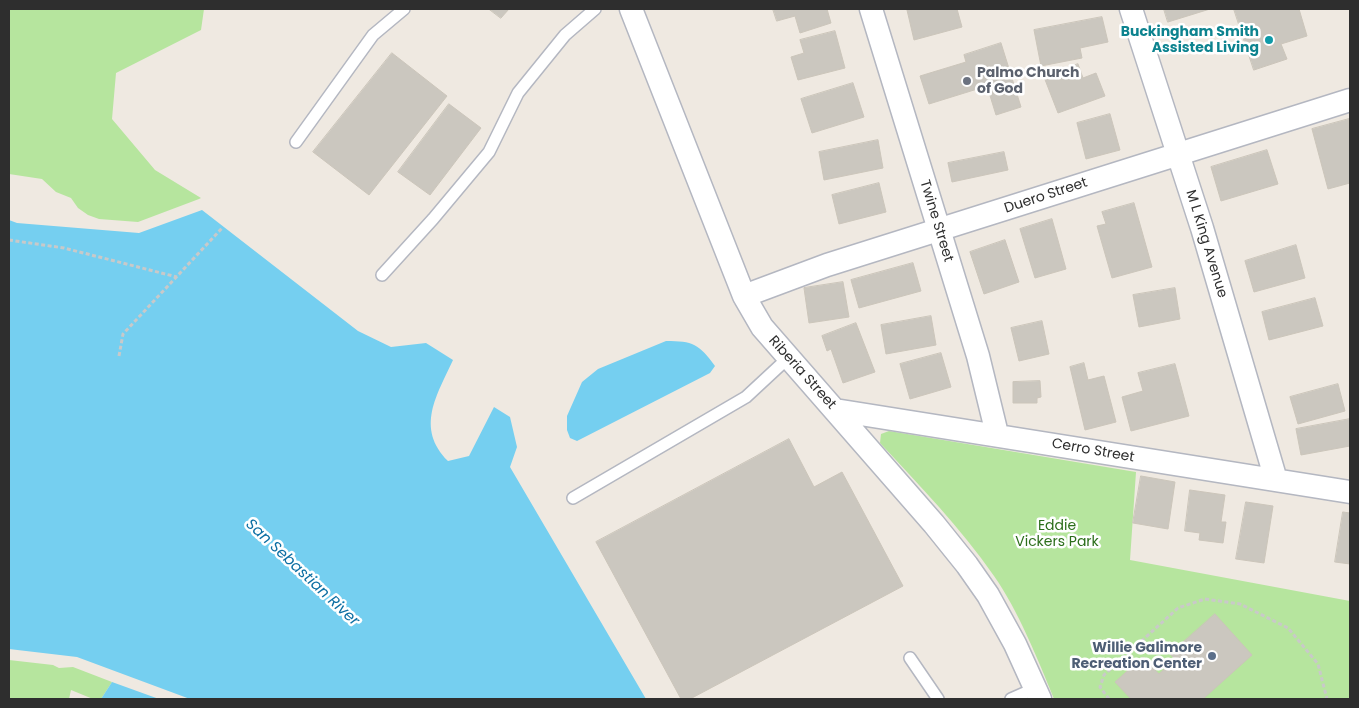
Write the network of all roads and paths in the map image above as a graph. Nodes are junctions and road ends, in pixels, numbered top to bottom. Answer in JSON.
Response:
{"nodes":[{"id":1,"x":404,"y":9,"type":"edge"},
{"id":2,"x":595,"y":9,"type":"edge"},
{"id":3,"x":631,"y":9,"type":"edge"},
{"id":4,"x":871,"y":9,"type":"edge"},
{"id":5,"x":1131,"y":9,"type":"edge"},
{"id":6,"x":1350,"y":100,"type":"edge"},
{"id":7,"x":296,"y":142,"type":"dead end"},
{"id":8,"x":1178,"y":153,"type":"junction"},
{"id":9,"x":223,"y":227,"type":"dead end"},
{"id":10,"x":939,"y":231,"type":"junction"},
{"id":11,"x":9,"y":240,"type":"edge"},
{"id":12,"x":382,"y":275,"type":"dead end"},
{"id":13,"x":177,"y":276,"type":"junction"},
{"id":14,"x":744,"y":296,"type":"junction"},
{"id":15,"x":119,"y":356,"type":"dead end"},
{"id":16,"x":788,"y":358,"type":"junction"},
{"id":17,"x":835,"y":410,"type":"junction"},
{"id":18,"x":998,"y":434,"type":"junction"},
{"id":19,"x":1276,"y":480,"type":"junction"},
{"id":20,"x":1350,"y":492,"type":"edge"},
{"id":21,"x":573,"y":498,"type":"dead end"},
{"id":22,"x":910,"y":658,"type":"dead end"},
{"id":23,"x":1038,"y":694,"type":"edge"},
{"id":24,"x":938,"y":699,"type":"edge"},
{"id":25,"x":1011,"y":699,"type":"edge"},
{"id":26,"x":1109,"y":699,"type":"edge"},
{"id":27,"x":1327,"y":699,"type":"edge"}],
"edges":[{"from":1,"to":7,"type":"lane"},
{"from":2,"to":12,"type":"lane"},
{"from":3,"to":14,"type":"street","name":"Riberia Street"},
{"from":4,"to":10,"type":"street","name":"Twine Street"},
{"from":5,"to":8,"type":"street","name":"M L King Avenue"},
{"from":6,"to":8,"type":"street","name":"Duero Street"},
{"from":8,"to":10,"type":"street","name":"Duero Street"},
{"from":8,"to":19,"type":"street","name":"M L King Avenue"},
{"from":9,"to":13,"type":"path"},
{"from":10,"to":14,"type":"street","name":"Duero Street"},
{"from":10,"to":18,"type":"street","name":"Twine Street"},
{"from":11,"to":13,"type":"path"},
{"from":13,"to":15,"type":"path"},
{"from":14,"to":16,"type":"street","name":"Riberia Street"},
{"from":16,"to":17,"type":"street","name":"Riberia Street"},
{"from":16,"to":21,"type":"lane"},
{"from":17,"to":18,"type":"street","name":"Cerro Street"},
{"from":17,"to":23,"type":"street","name":"Riberia Street"},
{"from":18,"to":19,"type":"street","name":"Cerro Street"},
{"from":19,"to":20,"type":"street","name":"Cerro Street"},
{"from":22,"to":24,"type":"lane"},
{"from":23,"to":25,"type":"lane"},
{"from":26,"to":27,"type":"path"}]}
